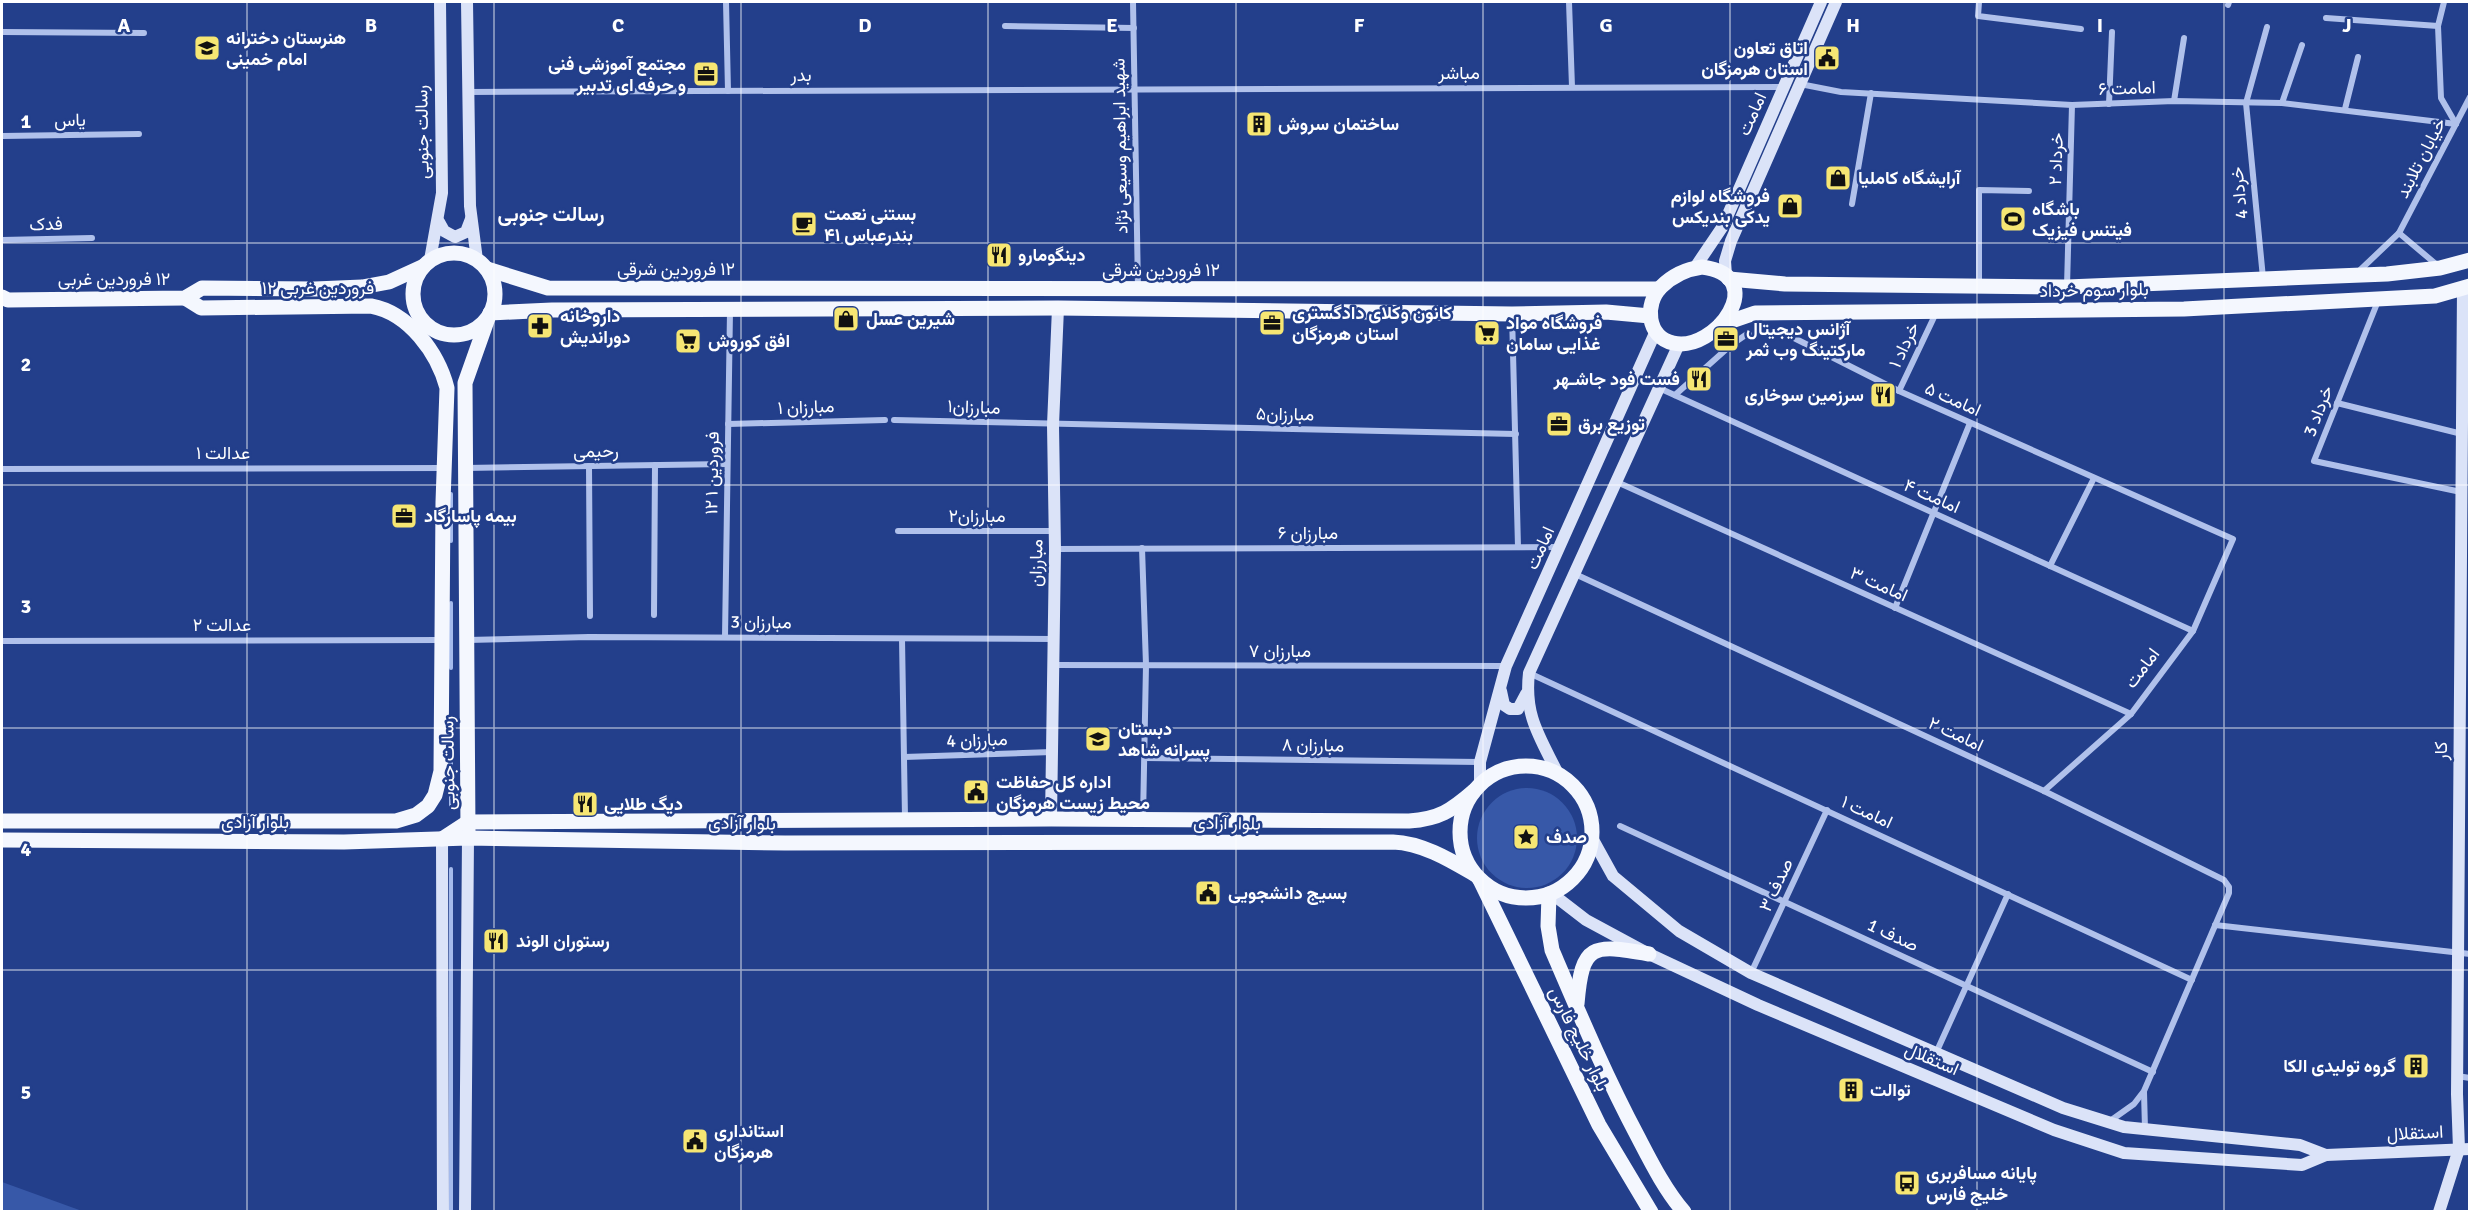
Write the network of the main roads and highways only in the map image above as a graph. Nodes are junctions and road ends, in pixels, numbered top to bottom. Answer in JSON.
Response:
{"nodes":[{"id":1,"x":2469,"y":260,"type":"edge"},
{"id":2,"x":427,"y":263,"type":"junction"},
{"id":3,"x":482,"y":265,"type":"junction"},
{"id":4,"x":1728,"y":277,"type":"junction"},
{"id":5,"x":1785,"y":284,"type":"junction"},
{"id":6,"x":2466,"y":287,"type":"edge"},
{"id":7,"x":548,"y":288,"type":"junction"},
{"id":8,"x":332,"y":289,"type":"joint"},
{"id":9,"x":1659,"y":289,"type":"junction"},
{"id":10,"x":1604,"y":290,"type":"junction"},
{"id":11,"x":185,"y":298,"type":"junction"},
{"id":12,"x":4,"y":299,"type":"edge"},
{"id":13,"x":552,"y":310,"type":"junction"},
{"id":14,"x":1793,"y":311,"type":"junction"},
{"id":15,"x":1606,"y":312,"type":"junction"},
{"id":16,"x":489,"y":315,"type":"junction"},
{"id":17,"x":1650,"y":316,"type":"junction"},
{"id":18,"x":1720,"y":325,"type":"junction"},
{"id":19,"x":447,"y":388,"type":"joint"},
{"id":20,"x":446,"y":410,"type":"junction"},
{"id":21,"x":465,"y":411,"type":"junction"},
{"id":22,"x":443,"y":571,"type":"junction"},
{"id":23,"x":468,"y":571,"type":"junction"},
{"id":24,"x":443,"y":702,"type":"junction"},
{"id":25,"x":467,"y":702,"type":"junction"},
{"id":26,"x":1477,"y":787,"type":"junction"},
{"id":27,"x":2,"y":821,"type":"edge"},
{"id":28,"x":468,"y":822,"type":"junction"},
{"id":29,"x":468,"y":838,"type":"junction"},
{"id":30,"x":442,"y":839,"type":"junction"},
{"id":31,"x":2,"y":840,"type":"edge"},
{"id":32,"x":1477,"y":877,"type":"junction"},
{"id":33,"x":1550,"y":894,"type":"junction"},
{"id":34,"x":1649,"y":954,"type":"road end"},
{"id":35,"x":1576,"y":1007,"type":"junction"},
{"id":36,"x":1651,"y":1212,"type":"edge"},
{"id":37,"x":1684,"y":1212,"type":"edge"}],
"edges":[{"from":1,"to":5,"type":"main road","name":"بلوار سوم خرداد"},
{"from":2,"to":3,"type":"main road"},
{"from":2,"to":8,"type":"main road","name":"۱۲ فروردین غربی"},
{"from":2,"to":16,"type":"main road"},
{"from":3,"to":7,"type":"main road","name":"١٢ فروردین شرقی"},
{"from":3,"to":16,"type":"main road"},
{"from":4,"to":5,"type":"main road","name":"بلوار سوم خرداد"},
{"from":4,"to":9,"type":"main road"},
{"from":4,"to":18,"type":"main road"},
{"from":5,"to":14,"type":"main road"},
{"from":6,"to":14,"type":"main road","name":"بلوار سوم خرداد"},
{"from":7,"to":10,"type":"main road","name":"١٢ فروردین شرقی"},
{"from":7,"to":13,"type":"main road"},
{"from":8,"to":11,"type":"main road","name":"١٢ فروردین غربى"},
{"from":9,"to":10,"type":"main road","name":"١٢ فروردین شرقی"},
{"from":9,"to":17,"type":"main road"},
{"from":10,"to":15,"type":"main road"},
{"from":11,"to":12,"type":"main road","name":"١٢ فروردین غربى"},
{"from":11,"to":19,"type":"main road","name":"۱۲ فروردین غربی"},
{"from":13,"to":15,"type":"main road"},
{"from":13,"to":16,"type":"main road"},
{"from":14,"to":18,"type":"main road","name":"بلوار سوم خرداد"},
{"from":15,"to":17,"type":"main road"},
{"from":16,"to":21,"type":"main road","name":"رسالت جنوبی"},
{"from":17,"to":18,"type":"main road"},
{"from":19,"to":20,"type":"main road","name":"رسالت جنوبی"},
{"from":20,"to":21,"type":"main road"},
{"from":20,"to":22,"type":"main road","name":"رسالت جنوبی"},
{"from":21,"to":23,"type":"main road","name":"رسالت جنوبی"},
{"from":22,"to":23,"type":"main road"},
{"from":22,"to":24,"type":"main road","name":"رسالت جنوبی"},
{"from":23,"to":25,"type":"main road","name":"رسالت جنوبی"},
{"from":24,"to":25,"type":"main road"},
{"from":24,"to":27,"type":"main road","name":"بلوار آزادی"},
{"from":25,"to":28,"type":"main road","name":"رسالت جنوبی"},
{"from":26,"to":28,"type":"main road","name":"بلوار آزادی"},
{"from":26,"to":32,"type":"main road"},
{"from":26,"to":33,"type":"main road"},
{"from":28,"to":29,"type":"main road","name":"رسالت جنوبی"},
{"from":28,"to":30,"type":"main road"},
{"from":29,"to":30,"type":"main road","name":"بلوار آزادی"},
{"from":29,"to":32,"type":"main road","name":"بلوار آزادی"},
{"from":30,"to":31,"type":"main road","name":"بلوار آزادی"},
{"from":32,"to":33,"type":"main road"},
{"from":32,"to":36,"type":"main road","name":"بلوار خلیج فارس"},
{"from":33,"to":35,"type":"main road","name":"بلوار خلیج فارس"},
{"from":34,"to":35,"type":"main road"},
{"from":35,"to":37,"type":"main road","name":"بلوار خلیج فارس"}]}
